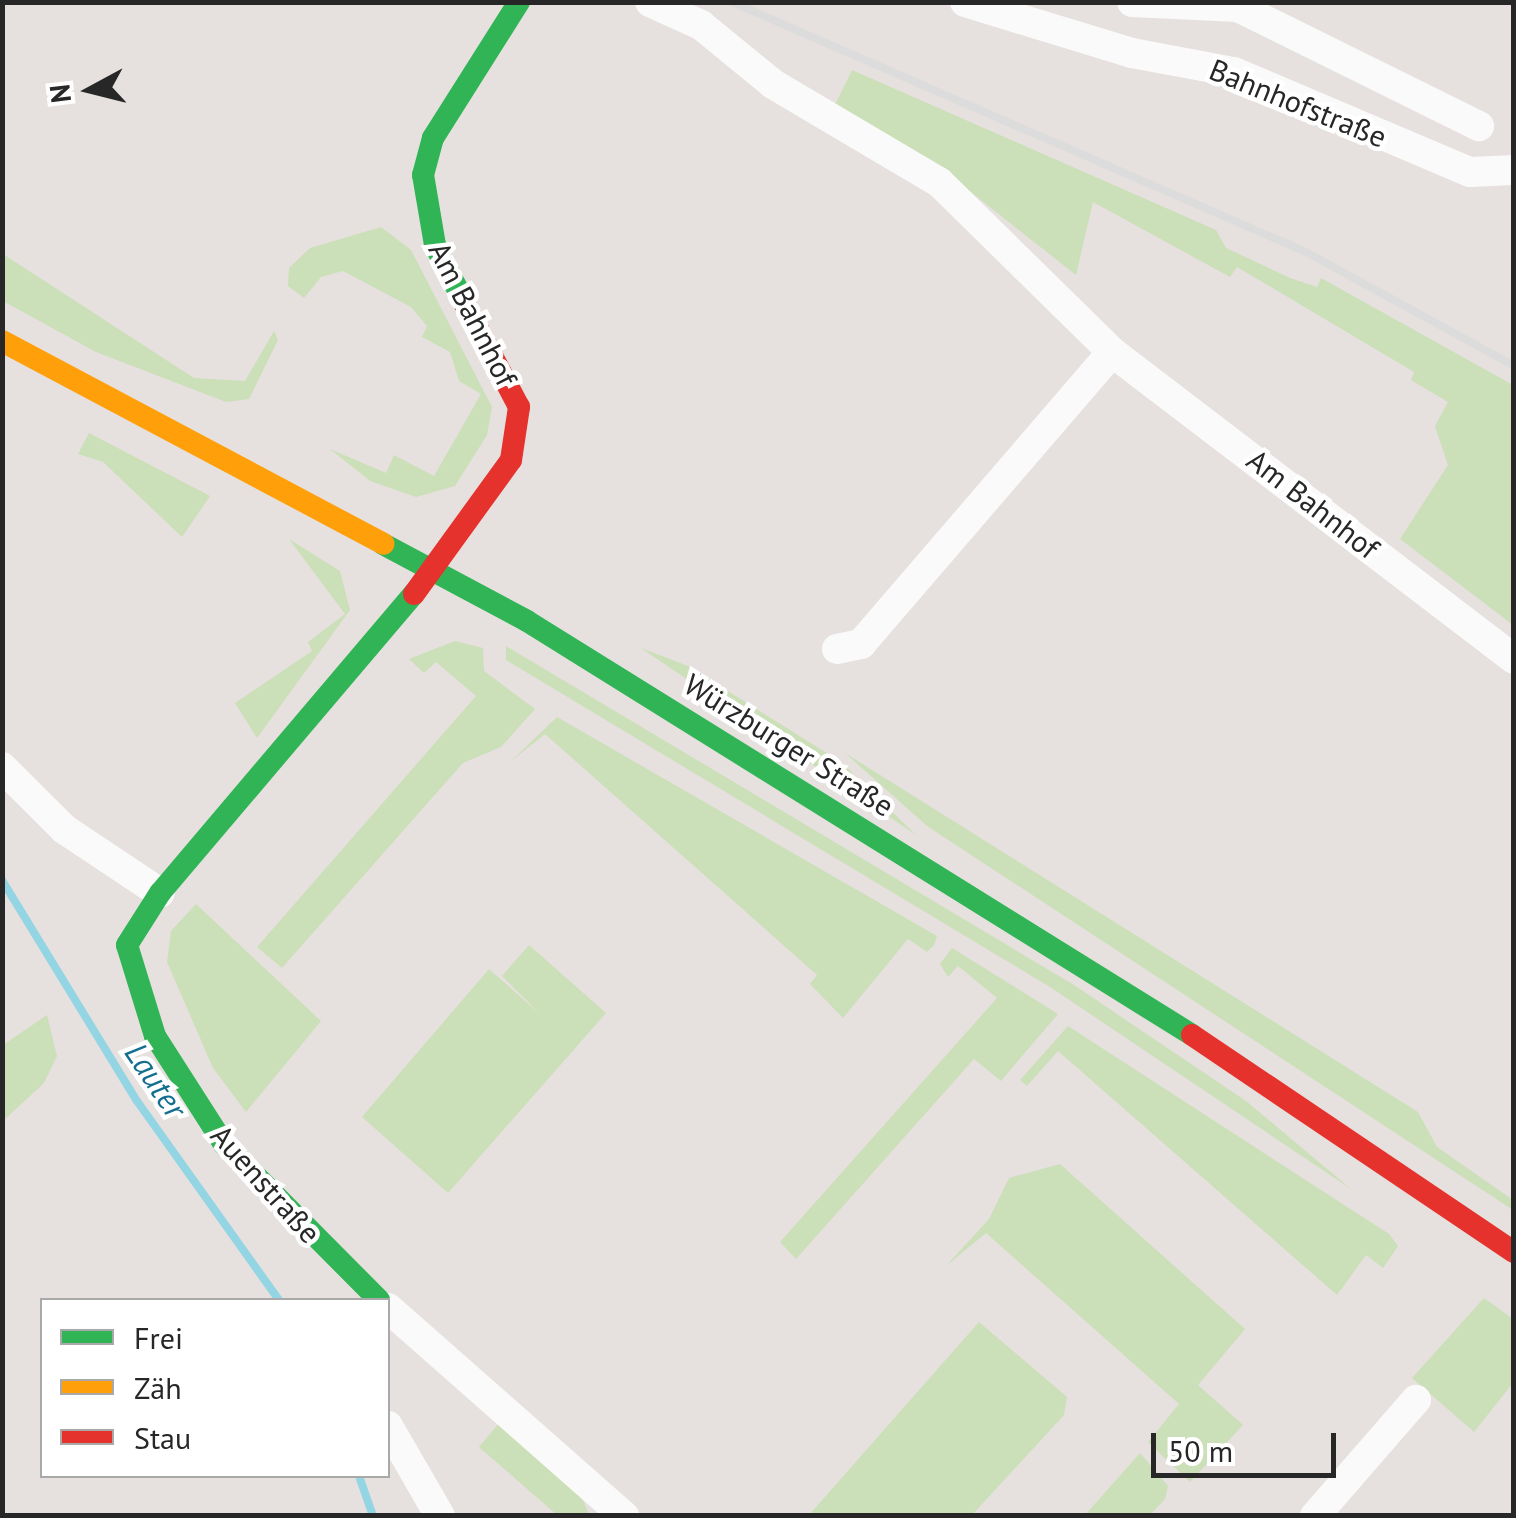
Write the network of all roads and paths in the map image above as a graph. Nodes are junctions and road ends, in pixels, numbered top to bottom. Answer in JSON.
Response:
{"nodes":[{"id":1,"x":519,"y":2,"type":"edge"},
{"id":2,"x":650,"y":2,"type":"edge"},
{"id":3,"x":965,"y":2,"type":"edge"},
{"id":4,"x":1132,"y":2,"type":"edge"},
{"id":5,"x":1240,"y":5,"type":"edge"},
{"id":6,"x":1479,"y":126,"type":"dead end"},
{"id":7,"x":1514,"y":170,"type":"edge"},
{"id":8,"x":2,"y":341,"type":"edge"},
{"id":9,"x":1112,"y":352,"type":"junction"},
{"id":10,"x":437,"y":567,"type":"junction"},
{"id":11,"x":837,"y":649,"type":"dead end"},
{"id":12,"x":1514,"y":659,"type":"edge"},
{"id":13,"x":2,"y":767,"type":"edge"},
{"id":14,"x":160,"y":893,"type":"junction"},
{"id":15,"x":1514,"y":1252,"type":"edge"},
{"id":16,"x":374,"y":1298,"type":"edge"},
{"id":17,"x":390,"y":1314,"type":"edge"},
{"id":18,"x":1416,"y":1400,"type":"dead end"},
{"id":19,"x":390,"y":1429,"type":"edge"},
{"id":20,"x":440,"y":1516,"type":"edge"},
{"id":21,"x":624,"y":1516,"type":"edge"},
{"id":22,"x":1315,"y":1516,"type":"edge"}],
"edges":[{"from":1,"to":10,"type":"main road","name":"Am Bahnhof"},
{"from":2,"to":9,"type":"street","name":"Am Bahnhof"},
{"from":3,"to":7,"type":"street","name":"Bahnhofstraße"},
{"from":4,"to":5,"type":"street"},
{"from":5,"to":6,"type":"street"},
{"from":8,"to":10,"type":"main road","name":"Würzburger Straße"},
{"from":9,"to":11,"type":"street"},
{"from":9,"to":12,"type":"street","name":"Am Bahnhof"},
{"from":10,"to":14,"type":"main road","name":"Auenstraße"},
{"from":10,"to":15,"type":"main road","name":"Würzburger Straße"},
{"from":13,"to":14,"type":"street"},
{"from":14,"to":16,"type":"main road","name":"Auenstraße"},
{"from":17,"to":21,"type":"street","name":"Auenstraße"},
{"from":18,"to":22,"type":"street"},
{"from":19,"to":20,"type":"street"}]}
